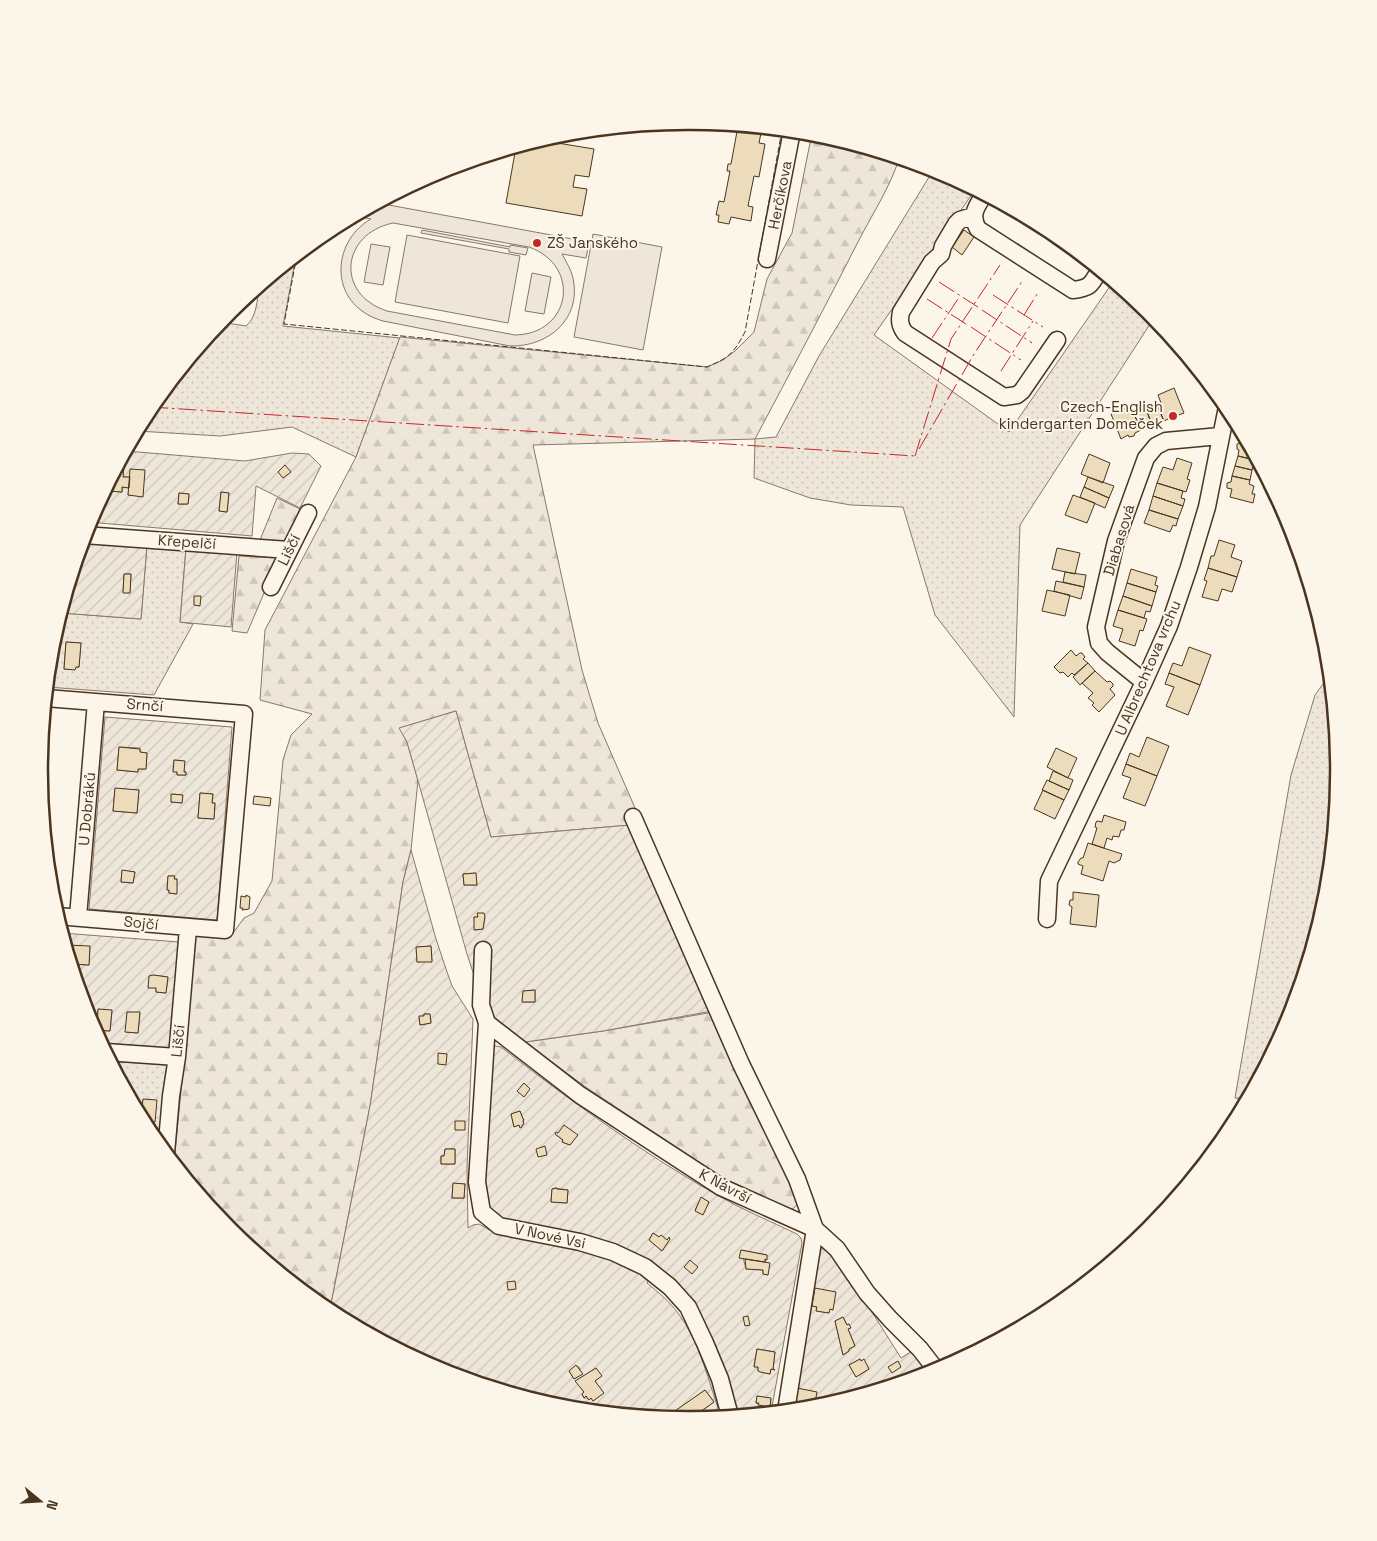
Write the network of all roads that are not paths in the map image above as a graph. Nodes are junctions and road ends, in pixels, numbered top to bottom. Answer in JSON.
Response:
{"nodes":[{"id":1,"x":791,"y":138,"type":"edge"},
{"id":2,"x":980,"y":200,"type":"edge"},
{"id":3,"x":973,"y":216,"type":"junction"},
{"id":4,"x":767,"y":259,"type":"dead end"},
{"id":5,"x":1096,"y":276,"type":"edge"},
{"id":6,"x":1057,"y":340,"type":"dead end"},
{"id":7,"x":1224,"y":419,"type":"edge"},
{"id":8,"x":1220,"y":436,"type":"junction"},
{"id":9,"x":308,"y":513,"type":"dead end"},
{"id":10,"x":92,"y":536,"type":"edge"},
{"id":11,"x":289,"y":550,"type":"junction"},
{"id":12,"x":271,"y":587,"type":"dead end"},
{"id":13,"x":1144,"y":682,"type":"junction"},
{"id":14,"x":52,"y":698,"type":"edge"},
{"id":15,"x":96,"y":702,"type":"junction"},
{"id":16,"x":633,"y":816,"type":"dead end"},
{"id":17,"x":65,"y":916,"type":"edge"},
{"id":18,"x":78,"y":917,"type":"junction"},
{"id":19,"x":1048,"y":920,"type":"dead end"},
{"id":20,"x":188,"y":928,"type":"junction"},
{"id":21,"x":225,"y":930,"type":"joint"},
{"id":22,"x":483,"y":950,"type":"dead end"},
{"id":23,"x":487,"y":1023,"type":"junction"},
{"id":24,"x":113,"y":1053,"type":"edge"},
{"id":25,"x":177,"y":1057,"type":"junction"},
{"id":26,"x":167,"y":1142,"type":"edge"},
{"id":27,"x":815,"y":1228,"type":"junction"},
{"id":28,"x":931,"y":1364,"type":"edge"},
{"id":29,"x":787,"y":1403,"type":"edge"},
{"id":30,"x":728,"y":1410,"type":"edge"}],
"edges":[{"from":1,"to":4,"type":"street","name":"Herčíkova"},
{"from":2,"to":3,"type":"street"},
{"from":3,"to":5,"type":"street"},
{"from":3,"to":6,"type":"street"},
{"from":7,"to":8,"type":"street","name":"U Albrechtova vrchu"},
{"from":8,"to":13,"type":"street","name":"U Albrechtova vrchu"},
{"from":8,"to":13,"type":"street","name":"Diabasová"},
{"from":9,"to":11,"type":"street","name":"Liščí"},
{"from":10,"to":11,"type":"street","name":"Křepelčí"},
{"from":11,"to":12,"type":"street","name":"Liščí"},
{"from":13,"to":19,"type":"street","name":"U Albrechtova vrchu"},
{"from":14,"to":15,"type":"street","name":"Srnčí"},
{"from":15,"to":18,"type":"street","name":"U Dobráků"},
{"from":15,"to":21,"type":"street","name":"Srnčí"},
{"from":16,"to":27,"type":"street"},
{"from":17,"to":18,"type":"street","name":"Sojčí"},
{"from":18,"to":20,"type":"street","name":"Sojčí"},
{"from":20,"to":21,"type":"street","name":"Sojčí"},
{"from":20,"to":25,"type":"street","name":"Liščí"},
{"from":22,"to":23,"type":"street","name":"V Nové Vsi"},
{"from":23,"to":27,"type":"street","name":"K Návrší"},
{"from":23,"to":30,"type":"street","name":"V Nové Vsi"},
{"from":24,"to":25,"type":"street"},
{"from":25,"to":26,"type":"street","name":"Liščí"},
{"from":27,"to":28,"type":"street","name":"K Návrší"},
{"from":27,"to":29,"type":"street"}]}
